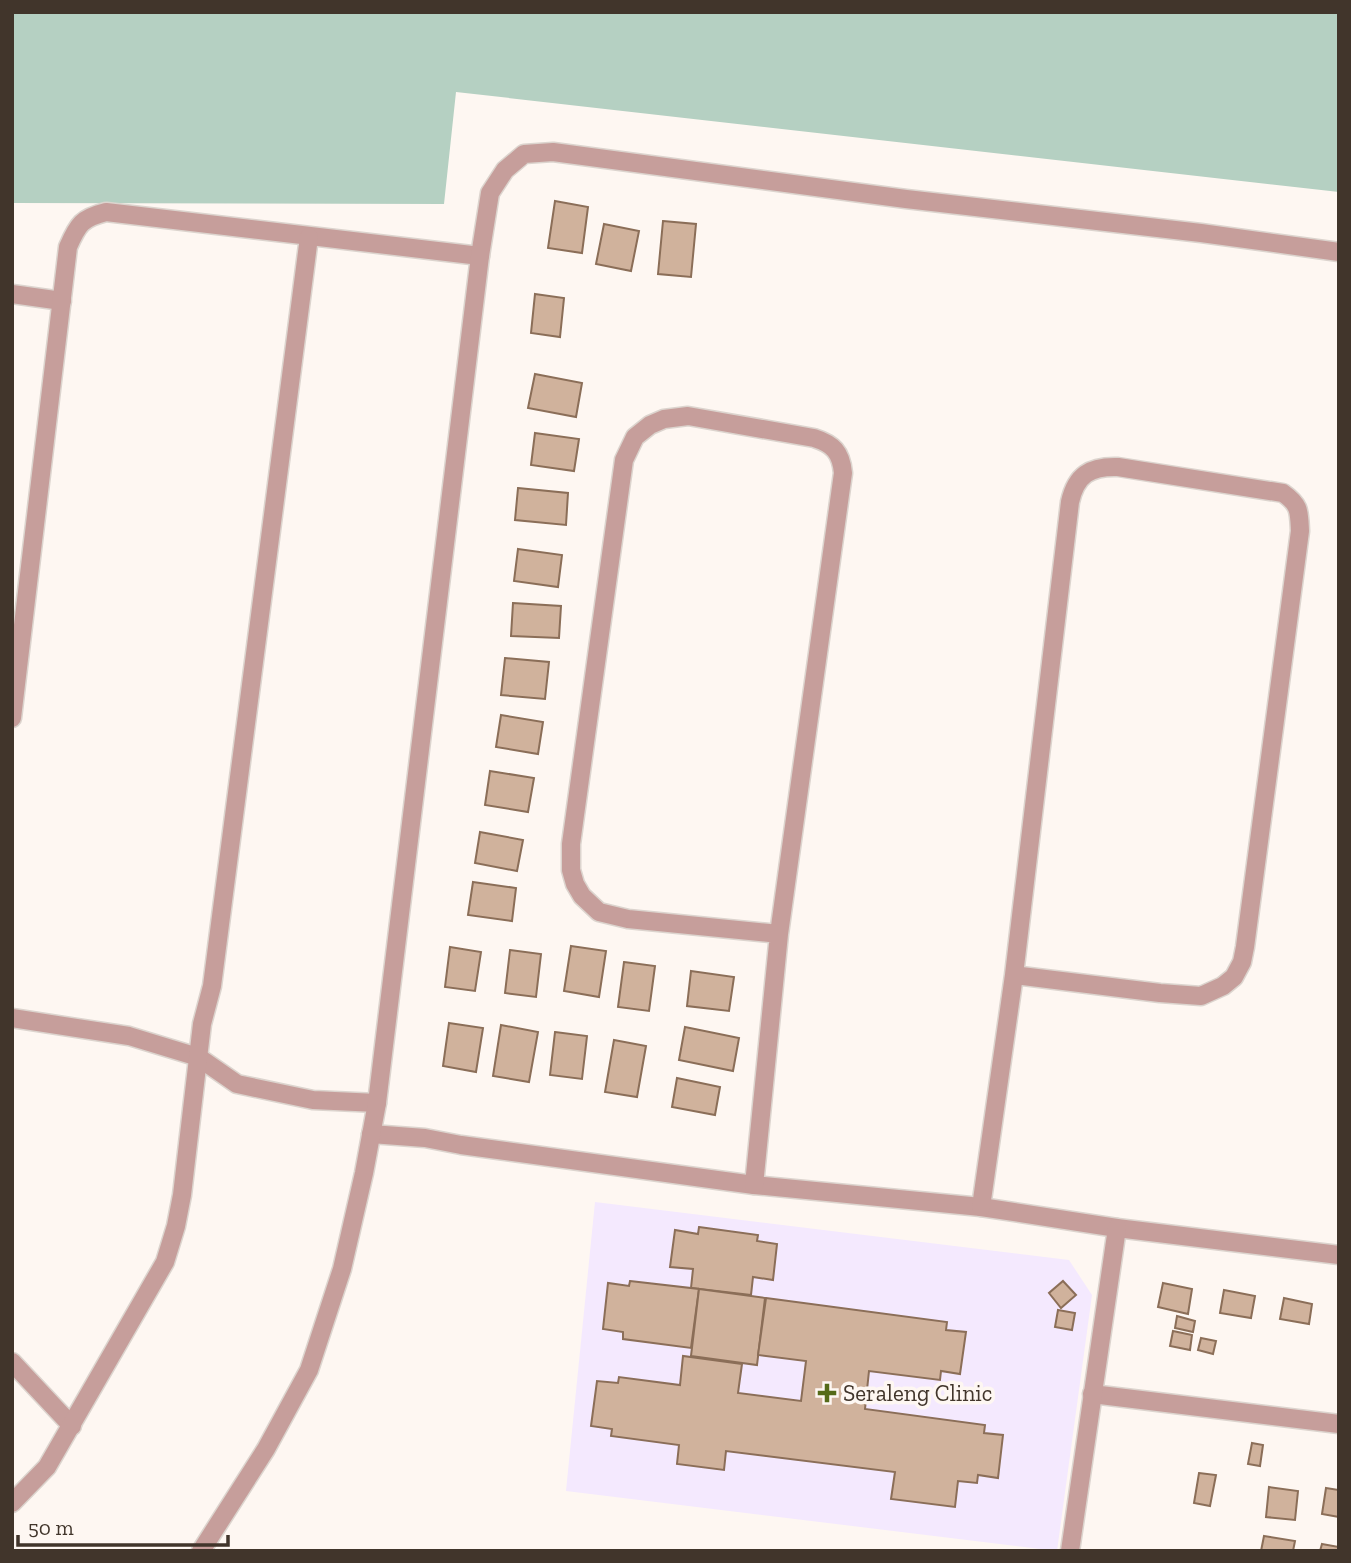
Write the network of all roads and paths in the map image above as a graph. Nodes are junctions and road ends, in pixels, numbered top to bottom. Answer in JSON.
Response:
{"nodes":[{"id":1,"x":309,"y":237,"type":"junction"},
{"id":2,"x":1339,"y":252,"type":"edge"},
{"id":3,"x":480,"y":256,"type":"junction"},
{"id":4,"x":12,"y":294,"type":"edge"},
{"id":5,"x":62,"y":301,"type":"junction"},
{"id":6,"x":12,"y":718,"type":"edge"},
{"id":7,"x":779,"y":934,"type":"junction"},
{"id":8,"x":1014,"y":975,"type":"junction"},
{"id":9,"x":12,"y":1018,"type":"edge"},
{"id":10,"x":198,"y":1057,"type":"junction"},
{"id":11,"x":377,"y":1103,"type":"junction"},
{"id":12,"x":371,"y":1134,"type":"junction"},
{"id":13,"x":754,"y":1185,"type":"junction"},
{"id":14,"x":981,"y":1207,"type":"junction"},
{"id":15,"x":1117,"y":1228,"type":"junction"},
{"id":16,"x":1339,"y":1255,"type":"edge"},
{"id":17,"x":12,"y":1362,"type":"edge"},
{"id":18,"x":1092,"y":1394,"type":"junction"},
{"id":19,"x":1339,"y":1424,"type":"edge"},
{"id":20,"x":72,"y":1426,"type":"junction"},
{"id":21,"x":12,"y":1503,"type":"edge"},
{"id":22,"x":201,"y":1551,"type":"edge"},
{"id":23,"x":1070,"y":1551,"type":"edge"}],
"edges":[{"from":1,"to":3,"type":"street"},
{"from":1,"to":5,"type":"street"},
{"from":1,"to":10,"type":"street"},
{"from":2,"to":3,"type":"street"},
{"from":3,"to":11,"type":"street"},
{"from":4,"to":5,"type":"street"},
{"from":5,"to":6,"type":"street"},
{"from":7,"to":7,"type":"street"},
{"from":7,"to":13,"type":"street"},
{"from":8,"to":8,"type":"street"},
{"from":8,"to":14,"type":"street"},
{"from":9,"to":10,"type":"street"},
{"from":10,"to":11,"type":"street"},
{"from":10,"to":20,"type":"street"},
{"from":11,"to":12,"type":"street"},
{"from":12,"to":13,"type":"street"},
{"from":12,"to":22,"type":"street"},
{"from":13,"to":14,"type":"street"},
{"from":14,"to":15,"type":"street"},
{"from":15,"to":16,"type":"street"},
{"from":15,"to":18,"type":"street"},
{"from":17,"to":20,"type":"street"},
{"from":18,"to":19,"type":"street"},
{"from":18,"to":23,"type":"street"},
{"from":20,"to":21,"type":"street"}]}
